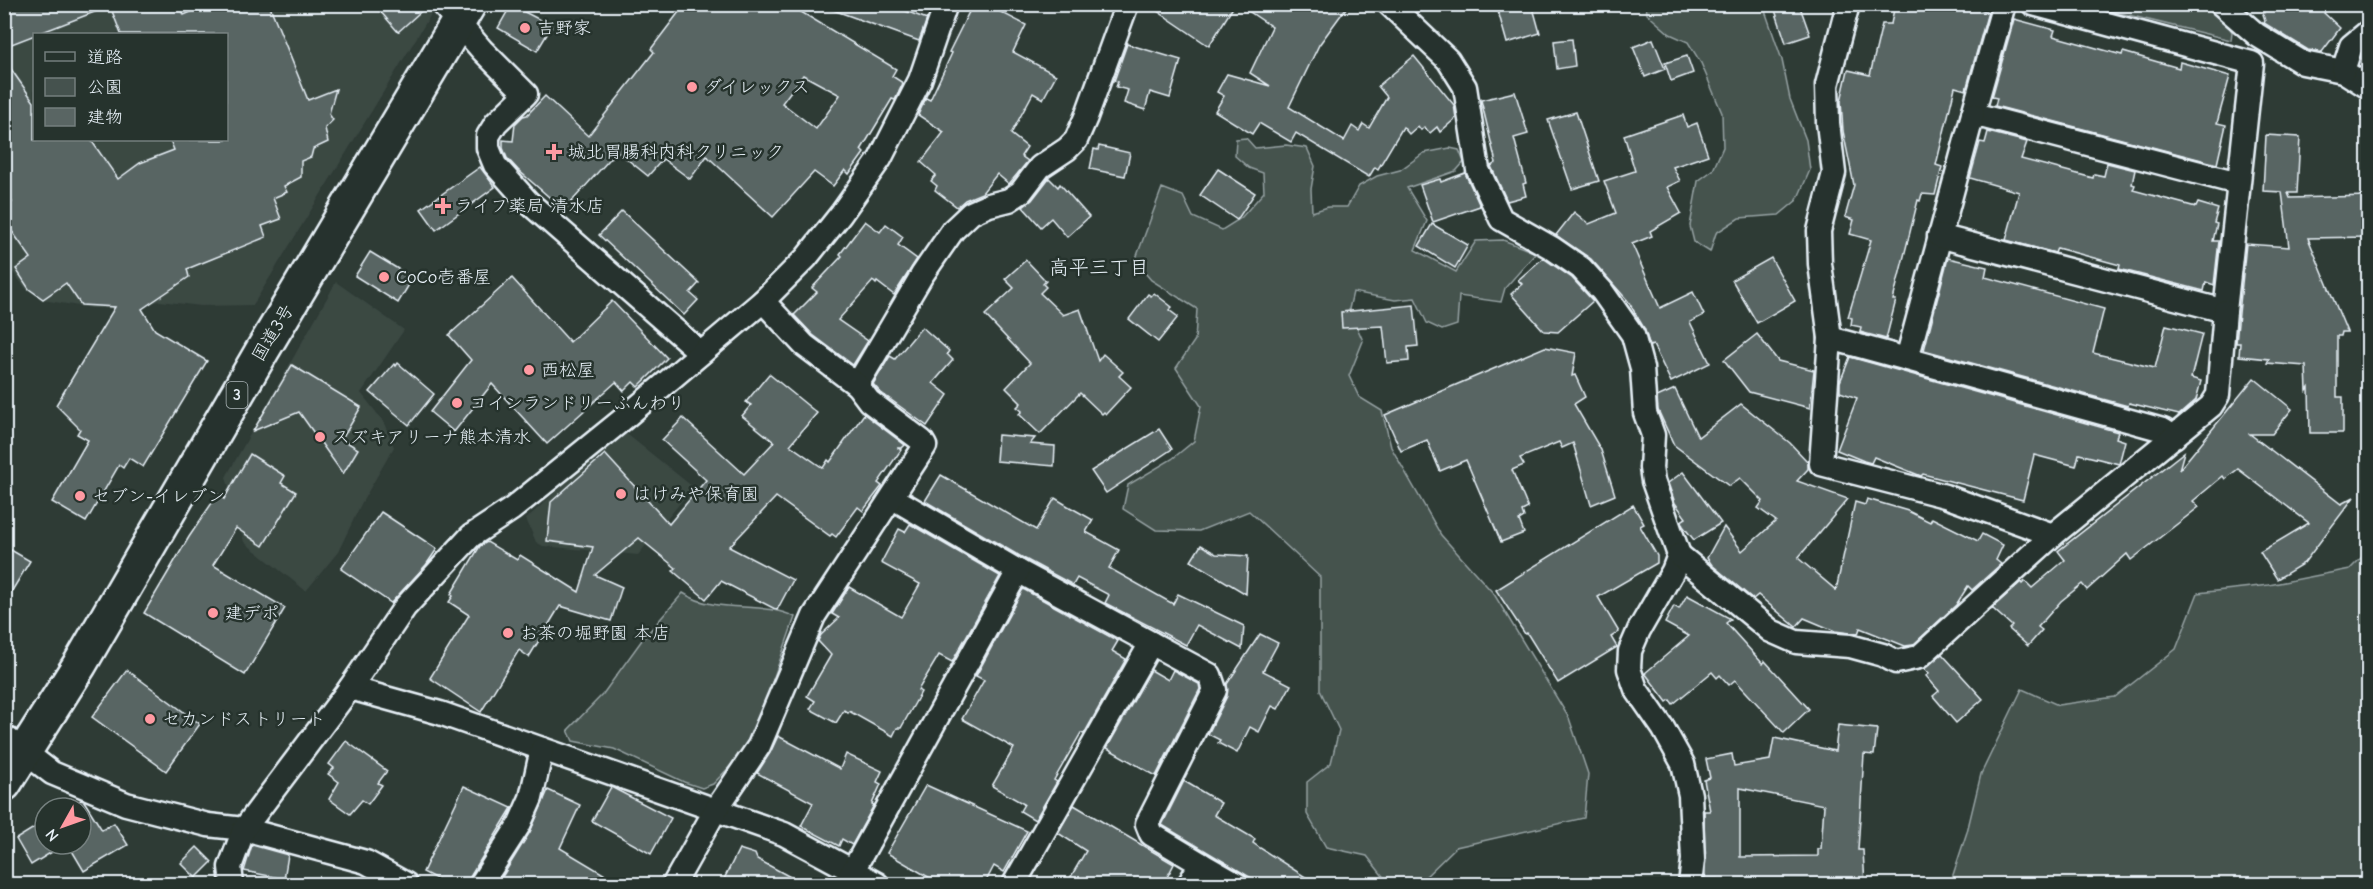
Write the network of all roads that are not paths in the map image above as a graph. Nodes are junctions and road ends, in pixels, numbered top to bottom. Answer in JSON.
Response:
{"nodes":[{"id":1,"x":946,"y":4,"type":"edge"},
{"id":2,"x":1126,"y":4,"type":"edge"},
{"id":3,"x":1389,"y":4,"type":"edge"},
{"id":4,"x":1848,"y":4,"type":"edge"},
{"id":5,"x":2004,"y":4,"type":"edge"},
{"id":6,"x":2033,"y":4,"type":"edge"},
{"id":7,"x":2221,"y":4,"type":"edge"},
{"id":8,"x":456,"y":11,"type":"edge"},
{"id":9,"x":2368,"y":32,"type":"edge"},
{"id":10,"x":2257,"y":35,"type":"junction"},
{"id":11,"x":2252,"y":63,"type":"junction"},
{"id":12,"x":2343,"y":71,"type":"junction"},
{"id":13,"x":2368,"y":87,"type":"edge"},
{"id":14,"x":1973,"y":114,"type":"junction"},
{"id":15,"x":2238,"y":183,"type":"junction"},
{"id":16,"x":1939,"y":236,"type":"junction"},
{"id":17,"x":763,"y":302,"type":"junction"},
{"id":18,"x":2225,"y":311,"type":"junction"},
{"id":19,"x":1830,"y":338,"type":"junction"},
{"id":20,"x":701,"y":353,"type":"junction"},
{"id":21,"x":1907,"y":359,"type":"junction"},
{"id":22,"x":857,"y":385,"type":"junction"},
{"id":23,"x":2174,"y":437,"type":"junction"},
{"id":24,"x":893,"y":498,"type":"junction"},
{"id":25,"x":2053,"y":535,"type":"junction"},
{"id":26,"x":1679,"y":555,"type":"junction"},
{"id":27,"x":1018,"y":571,"type":"junction"},
{"id":28,"x":1151,"y":643,"type":"junction"},
{"id":29,"x":350,"y":688,"type":"junction"},
{"id":30,"x":14,"y":744,"type":"edge"},
{"id":31,"x":542,"y":749,"type":"junction"},
{"id":32,"x":4,"y":784,"type":"edge"},
{"id":33,"x":715,"y":811,"type":"junction"},
{"id":34,"x":244,"y":829,"type":"junction"},
{"id":35,"x":1201,"y":864,"type":"junction"},
{"id":36,"x":849,"y":878,"type":"edge"},
{"id":37,"x":232,"y":885,"type":"edge"},
{"id":38,"x":406,"y":885,"type":"edge"},
{"id":39,"x":481,"y":885,"type":"edge"},
{"id":40,"x":674,"y":885,"type":"edge"},
{"id":41,"x":877,"y":885,"type":"edge"},
{"id":42,"x":1014,"y":885,"type":"edge"},
{"id":43,"x":1189,"y":885,"type":"edge"},
{"id":44,"x":1236,"y":885,"type":"edge"},
{"id":45,"x":1690,"y":885,"type":"edge"}],
"edges":[{"from":1,"to":17,"type":"street"},
{"from":2,"to":22,"type":"street"},
{"from":3,"to":26,"type":"street"},
{"from":4,"to":19,"type":"street"},
{"from":5,"to":14,"type":"street"},
{"from":6,"to":11,"type":"street"},
{"from":7,"to":10,"type":"street"},
{"from":8,"to":20,"type":"street"},
{"from":8,"to":30,"type":"highway","name":"国道3号","number":"3"},
{"from":9,"to":12,"type":"street"},
{"from":10,"to":11,"type":"street"},
{"from":10,"to":12,"type":"street"},
{"from":11,"to":15,"type":"street"},
{"from":12,"to":13,"type":"street"},
{"from":14,"to":15,"type":"street"},
{"from":14,"to":16,"type":"street"},
{"from":15,"to":18,"type":"street"},
{"from":16,"to":18,"type":"street"},
{"from":16,"to":21,"type":"street"},
{"from":17,"to":20,"type":"street"},
{"from":17,"to":22,"type":"street"},
{"from":18,"to":23,"type":"street"},
{"from":19,"to":21,"type":"street"},
{"from":19,"to":25,"type":"street"},
{"from":20,"to":29,"type":"street"},
{"from":21,"to":23,"type":"street"},
{"from":22,"to":24,"type":"street"},
{"from":23,"to":25,"type":"street"},
{"from":24,"to":27,"type":"street"},
{"from":24,"to":33,"type":"street"},
{"from":25,"to":26,"type":"street"},
{"from":26,"to":45,"type":"street"},
{"from":27,"to":28,"type":"street"},
{"from":27,"to":36,"type":"street"},
{"from":28,"to":35,"type":"street"},
{"from":28,"to":42,"type":"street"},
{"from":29,"to":31,"type":"street"},
{"from":29,"to":34,"type":"street"},
{"from":30,"to":32,"type":"highway","name":"国道3号","number":"3"},
{"from":30,"to":34,"type":"street"},
{"from":31,"to":33,"type":"street"},
{"from":31,"to":39,"type":"street"},
{"from":33,"to":36,"type":"street"},
{"from":33,"to":40,"type":"street"},
{"from":34,"to":37,"type":"street"},
{"from":34,"to":38,"type":"street"},
{"from":35,"to":43,"type":"street"},
{"from":35,"to":44,"type":"street"},
{"from":36,"to":41,"type":"street"}]}
